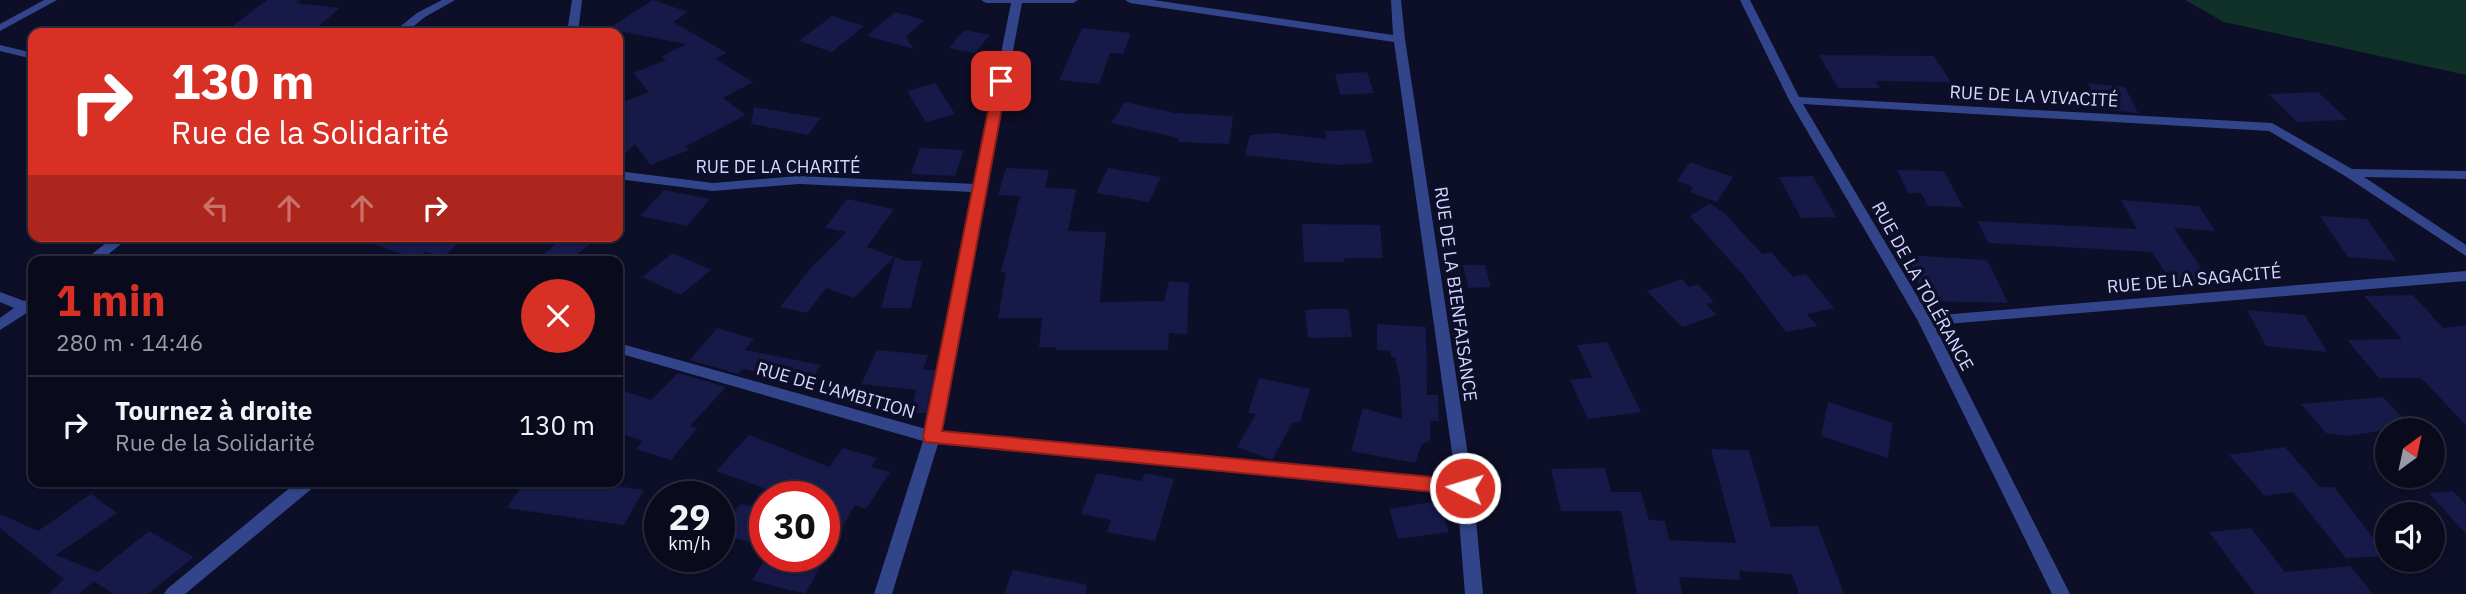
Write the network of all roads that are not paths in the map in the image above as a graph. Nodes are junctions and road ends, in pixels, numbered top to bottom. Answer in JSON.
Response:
{"nodes":[{"id":1,"x":52,"y":0,"type":"edge"},
{"id":2,"x":450,"y":0,"type":"edge"},
{"id":3,"x":577,"y":0,"type":"edge"},
{"id":4,"x":986,"y":0,"type":"edge"},
{"id":5,"x":1016,"y":0,"type":"edge"},
{"id":6,"x":1073,"y":0,"type":"edge"},
{"id":7,"x":1130,"y":0,"type":"edge"},
{"id":8,"x":1396,"y":0,"type":"edge"},
{"id":9,"x":1745,"y":0,"type":"edge"},
{"id":10,"x":0,"y":28,"type":"edge"},
{"id":11,"x":404,"y":28,"type":"edge"},
{"id":12,"x":574,"y":28,"type":"edge"},
{"id":13,"x":1399,"y":39,"type":"junction"},
{"id":14,"x":0,"y":48,"type":"edge"},
{"id":15,"x":28,"y":55,"type":"edge"},
{"id":16,"x":1795,"y":100,"type":"junction"},
{"id":17,"x":2348,"y":173,"type":"junction"},
{"id":18,"x":2466,"y":174,"type":"edge"},
{"id":19,"x":623,"y":176,"type":"edge"},
{"id":20,"x":980,"y":188,"type":"junction"},
{"id":21,"x":116,"y":242,"type":"edge"},
{"id":22,"x":2466,"y":251,"type":"edge"},
{"id":23,"x":97,"y":256,"type":"edge"},
{"id":24,"x":2466,"y":276,"type":"edge"},
{"id":25,"x":0,"y":297,"type":"edge"},
{"id":26,"x":28,"y":305,"type":"edge"},
{"id":27,"x":28,"y":306,"type":"edge"},
{"id":28,"x":1925,"y":321,"type":"junction"},
{"id":29,"x":0,"y":324,"type":"edge"},
{"id":30,"x":623,"y":349,"type":"edge"},
{"id":31,"x":932,"y":437,"type":"junction"},
{"id":32,"x":302,"y":487,"type":"edge"},
{"id":33,"x":1465,"y":488,"type":"junction"},
{"id":34,"x":173,"y":594,"type":"edge"},
{"id":35,"x":883,"y":594,"type":"edge"},
{"id":36,"x":1475,"y":594,"type":"edge"},
{"id":37,"x":2062,"y":594,"type":"edge"}],
"edges":[{"from":1,"to":10,"type":"street"},
{"from":2,"to":11,"type":"street"},
{"from":3,"to":12,"type":"street"},
{"from":4,"to":5,"type":"street"},
{"from":5,"to":6,"type":"street"},
{"from":5,"to":20,"type":"street"},
{"from":7,"to":13,"type":"street"},
{"from":8,"to":13,"type":"street","name":"RUE DE LA BIENFAISANCE"},
{"from":9,"to":16,"type":"street","name":"RUE DE LA TOLÉRANCE"},
{"from":13,"to":33,"type":"street","name":"RUE DE LA BIENFAISANCE"},
{"from":14,"to":15,"type":"street"},
{"from":16,"to":17,"type":"street","name":"RUE DE LA VIVACITÉ"},
{"from":16,"to":28,"type":"street","name":"RUE DE LA TOLÉRANCE"},
{"from":17,"to":18,"type":"street"},
{"from":17,"to":22,"type":"street"},
{"from":19,"to":20,"type":"street","name":"RUE DE LA CHARITÉ"},
{"from":20,"to":31,"type":"street"},
{"from":21,"to":23,"type":"street"},
{"from":24,"to":28,"type":"street","name":"RUE DE LA SAGACITÉ"},
{"from":25,"to":26,"type":"street"},
{"from":27,"to":29,"type":"street"},
{"from":28,"to":37,"type":"street","name":"RUE DE LA TOLÉRANCE"},
{"from":30,"to":31,"type":"street","name":"RUE DE L'AMBITION"},
{"from":31,"to":33,"type":"street","name":"RUE DE L'AMBITION"},
{"from":31,"to":35,"type":"street"},
{"from":32,"to":34,"type":"street"},
{"from":33,"to":36,"type":"street","name":"RUE DE LA BIENFAISANCE"}]}
